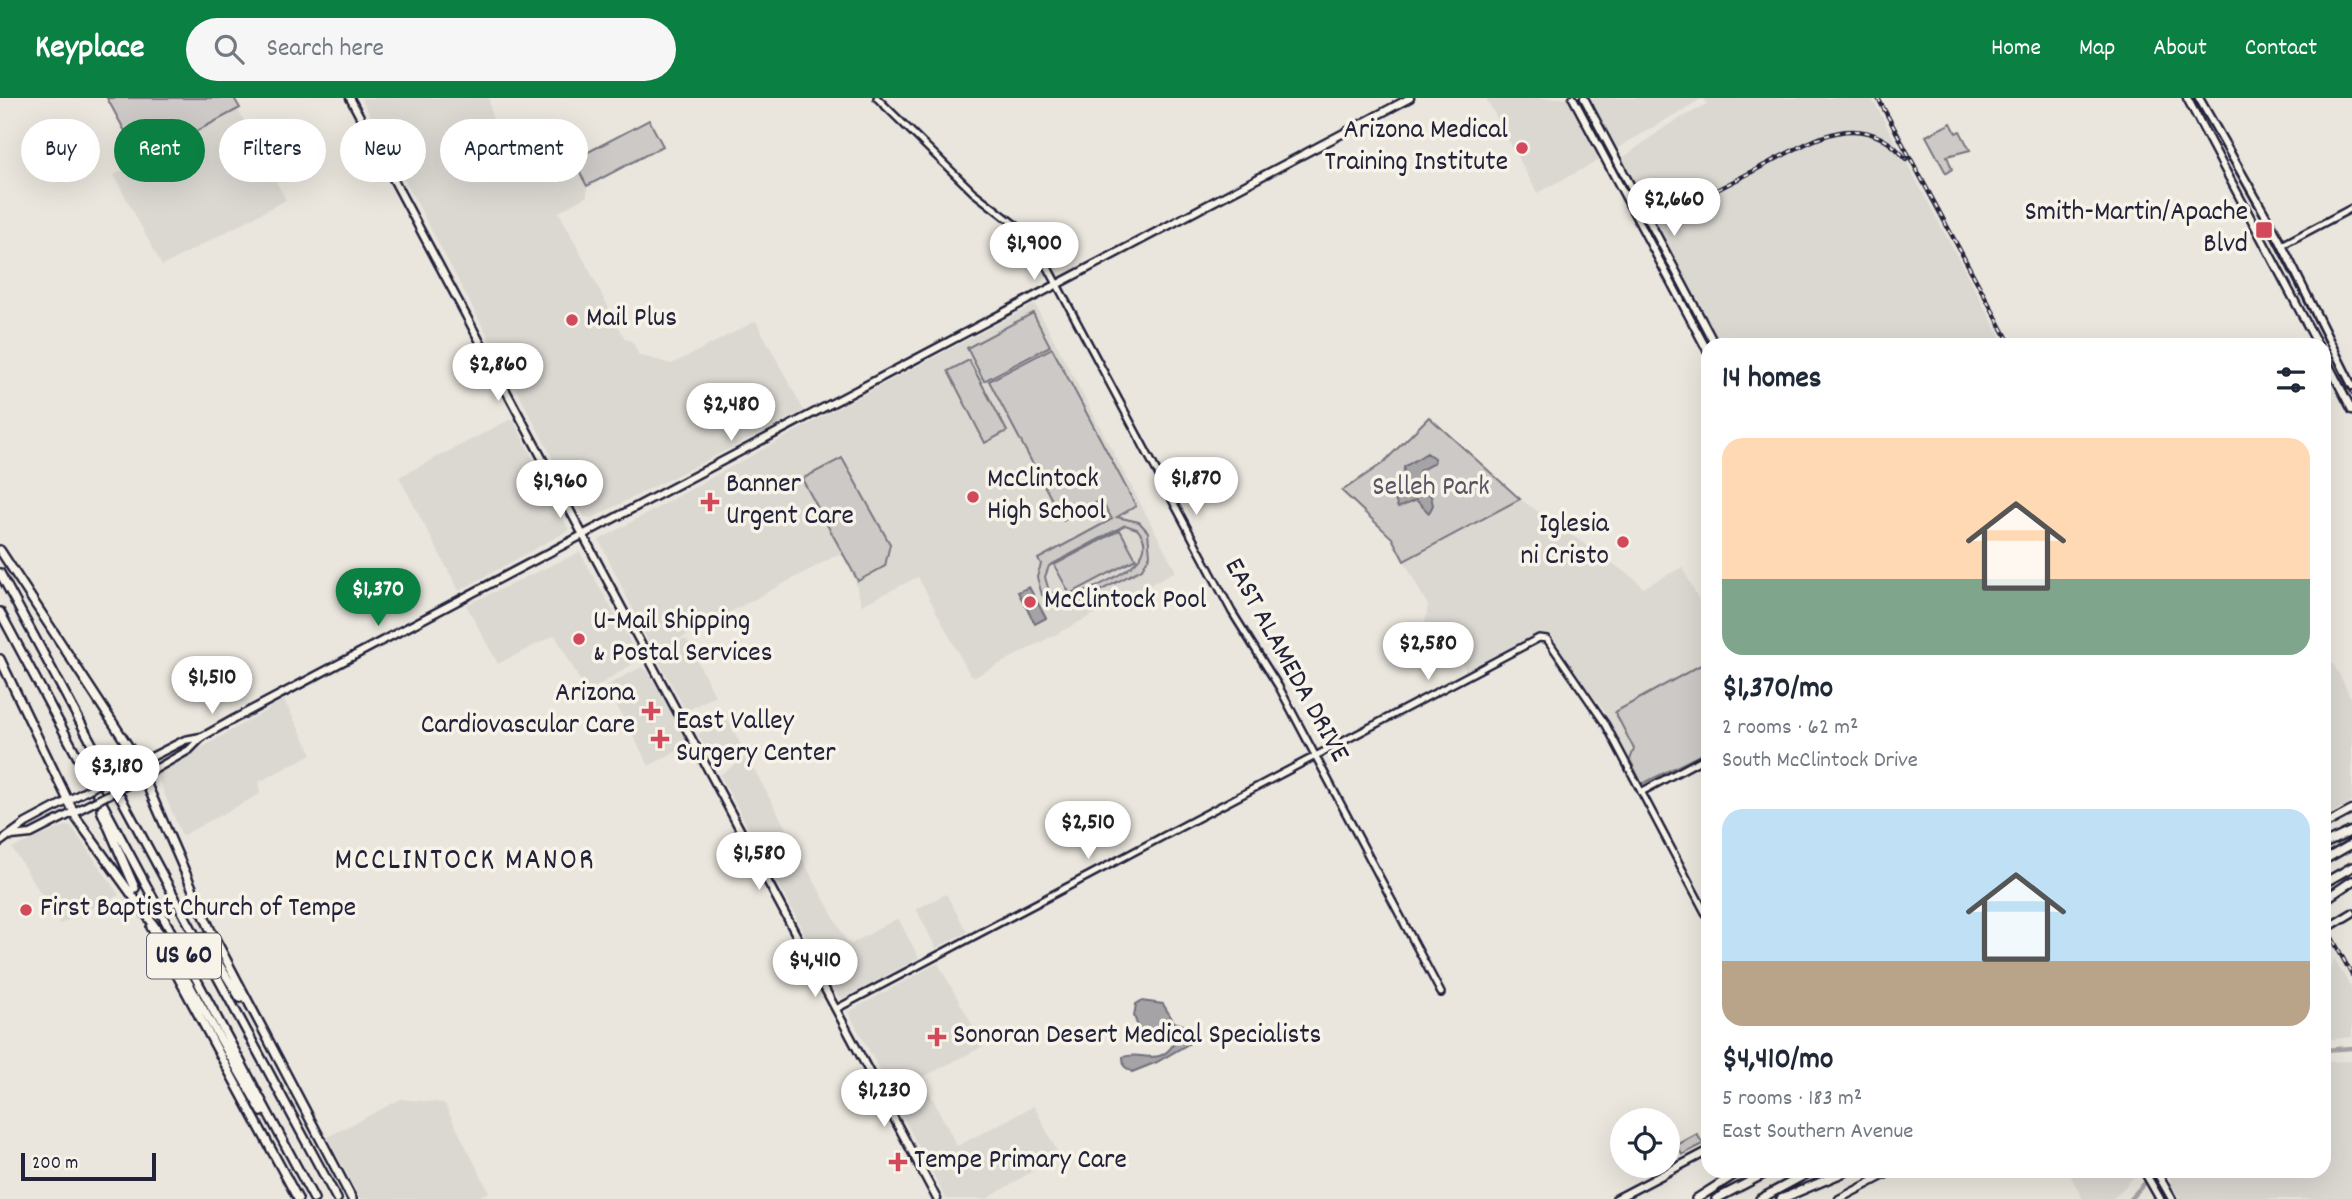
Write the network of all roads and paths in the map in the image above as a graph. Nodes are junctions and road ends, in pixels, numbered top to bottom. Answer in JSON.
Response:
{"nodes":[{"id":1,"x":350,"y":98,"type":"edge"},
{"id":2,"x":877,"y":98,"type":"edge"},
{"id":3,"x":1410,"y":98,"type":"edge"},
{"id":4,"x":1573,"y":98,"type":"edge"},
{"id":5,"x":1584,"y":98,"type":"edge"},
{"id":6,"x":2187,"y":98,"type":"edge"},
{"id":7,"x":2199,"y":98,"type":"edge"},
{"id":8,"x":1585,"y":120,"type":"junction"},
{"id":9,"x":1602,"y":132,"type":"junction"},
{"id":10,"x":1615,"y":156,"type":"junction"},
{"id":11,"x":1608,"y":164,"type":"junction"},
{"id":12,"x":2352,"y":208,"type":"edge"},
{"id":13,"x":2282,"y":245,"type":"junction"},
{"id":14,"x":1057,"y":285,"type":"junction"},
{"id":15,"x":1711,"y":338,"type":"edge"},
{"id":16,"x":2314,"y":338,"type":"edge"},
{"id":17,"x":2328,"y":338,"type":"edge"},
{"id":18,"x":1701,"y":339,"type":"edge"},
{"id":19,"x":2331,"y":344,"type":"edge"},
{"id":20,"x":2331,"y":370,"type":"edge"},
{"id":21,"x":2352,"y":386,"type":"edge"},
{"id":22,"x":2352,"y":410,"type":"edge"},
{"id":23,"x":583,"y":536,"type":"junction"},
{"id":24,"x":0,"y":550,"type":"edge"},
{"id":25,"x":0,"y":573,"type":"edge"},
{"id":26,"x":0,"y":612,"type":"edge"},
{"id":27,"x":0,"y":659,"type":"edge"},
{"id":28,"x":59,"y":721,"type":"junction"},
{"id":29,"x":202,"y":737,"type":"junction"},
{"id":30,"x":1315,"y":757,"type":"junction"},
{"id":31,"x":1701,"y":760,"type":"edge"},
{"id":32,"x":138,"y":764,"type":"junction"},
{"id":33,"x":144,"y":776,"type":"junction"},
{"id":34,"x":1641,"y":792,"type":"junction"},
{"id":35,"x":69,"y":800,"type":"junction"},
{"id":36,"x":2352,"y":810,"type":"edge"},
{"id":37,"x":74,"y":813,"type":"junction"},
{"id":38,"x":2331,"y":821,"type":"edge"},
{"id":39,"x":2352,"y":831,"type":"edge"},
{"id":40,"x":12,"y":836,"type":"junction"},
{"id":41,"x":2331,"y":841,"type":"edge"},
{"id":42,"x":0,"y":842,"type":"edge"},
{"id":43,"x":2352,"y":844,"type":"edge"},
{"id":44,"x":2331,"y":856,"type":"edge"},
{"id":45,"x":2352,"y":867,"type":"edge"},
{"id":46,"x":2331,"y":879,"type":"edge"},
{"id":47,"x":2352,"y":881,"type":"edge"},
{"id":48,"x":135,"y":888,"type":"dead end"},
{"id":49,"x":2331,"y":895,"type":"edge"},
{"id":50,"x":180,"y":904,"type":"junction"},
{"id":51,"x":1701,"y":905,"type":"edge"},
{"id":52,"x":2352,"y":913,"type":"edge"},
{"id":53,"x":2331,"y":926,"type":"edge"},
{"id":54,"x":151,"y":928,"type":"dead end"},
{"id":55,"x":1441,"y":993,"type":"dead end"},
{"id":56,"x":836,"y":1009,"type":"junction"},
{"id":57,"x":313,"y":1125,"type":"junction"},
{"id":58,"x":1701,"y":1155,"type":"edge"},
{"id":59,"x":1729,"y":1178,"type":"edge"},
{"id":60,"x":1756,"y":1178,"type":"edge"},
{"id":61,"x":1799,"y":1178,"type":"edge"},
{"id":62,"x":1830,"y":1178,"type":"edge"},
{"id":63,"x":1879,"y":1178,"type":"edge"},
{"id":64,"x":2148,"y":1178,"type":"edge"},
{"id":65,"x":2160,"y":1178,"type":"edge"},
{"id":66,"x":309,"y":1191,"type":"junction"},
{"id":67,"x":298,"y":1199,"type":"edge"},
{"id":68,"x":314,"y":1199,"type":"edge"},
{"id":69,"x":337,"y":1199,"type":"edge"},
{"id":70,"x":352,"y":1199,"type":"edge"},
{"id":71,"x":937,"y":1199,"type":"edge"},
{"id":72,"x":1616,"y":1199,"type":"edge"},
{"id":73,"x":1696,"y":1199,"type":"edge"},
{"id":74,"x":1716,"y":1199,"type":"edge"},
{"id":75,"x":1760,"y":1199,"type":"edge"},
{"id":76,"x":1781,"y":1199,"type":"edge"},
{"id":77,"x":1839,"y":1199,"type":"edge"},
{"id":78,"x":2160,"y":1199,"type":"edge"},
{"id":79,"x":2172,"y":1199,"type":"edge"}],
"edges":[{"from":1,"to":23,"type":"main road"},
{"from":2,"to":14,"type":"street","name":"EAST ALAMEDA DRIVE"},
{"from":3,"to":14,"type":"main road"},
{"from":4,"to":8,"type":"main road"},
{"from":5,"to":9,"type":"main road"},
{"from":6,"to":16,"type":"main road"},
{"from":7,"to":13,"type":"main road"},
{"from":8,"to":9,"type":"main road"},
{"from":8,"to":11,"type":"main road"},
{"from":9,"to":10,"type":"main road"},
{"from":10,"to":11,"type":"main road"},
{"from":10,"to":15,"type":"main road"},
{"from":11,"to":18,"type":"main road"},
{"from":12,"to":13,"type":"street"},
{"from":13,"to":17,"type":"main road"},
{"from":14,"to":23,"type":"main road"},
{"from":14,"to":30,"type":"street","name":"EAST ALAMEDA DRIVE"},
{"from":19,"to":21,"type":"main road"},
{"from":20,"to":22,"type":"main road"},
{"from":23,"to":29,"type":"main road"},
{"from":23,"to":56,"type":"main road"},
{"from":24,"to":32,"type":"highway"},
{"from":25,"to":50,"type":"highway","number":"US 60"},
{"from":26,"to":28,"type":"highway","number":"US 60"},
{"from":27,"to":35,"type":"highway"},
{"from":28,"to":48,"type":"highway"},
{"from":28,"to":66,"type":"highway","number":"US 60"},
{"from":29,"to":32,"type":"main road"},
{"from":29,"to":33,"type":"main road"},
{"from":30,"to":34,"type":"street"},
{"from":30,"to":55,"type":"street","name":"EAST ALAMEDA DRIVE"},
{"from":30,"to":56,"type":"street"},
{"from":31,"to":34,"type":"street"},
{"from":32,"to":33,"type":"highway"},
{"from":32,"to":35,"type":"main road","bridge":true},
{"from":33,"to":37,"type":"main road","bridge":true},
{"from":33,"to":57,"type":"highway"},
{"from":34,"to":51,"type":"street"},
{"from":35,"to":37,"type":"highway"},
{"from":35,"to":40,"type":"main road"},
{"from":36,"to":38,"type":"main road"},
{"from":37,"to":40,"type":"main road"},
{"from":37,"to":66,"type":"highway"},
{"from":39,"to":41,"type":"highway"},
{"from":40,"to":42,"type":"main road"},
{"from":43,"to":44,"type":"highway"},
{"from":45,"to":46,"type":"highway"},
{"from":47,"to":49,"type":"highway"},
{"from":50,"to":57,"type":"highway"},
{"from":50,"to":69,"type":"highway","number":"US 60"},
{"from":52,"to":53,"type":"main road"},
{"from":54,"to":67,"type":"highway"},
{"from":56,"to":71,"type":"main road"},
{"from":57,"to":70,"type":"highway"},
{"from":58,"to":72,"type":"main road"},
{"from":59,"to":73,"type":"highway"},
{"from":60,"to":74,"type":"highway"},
{"from":61,"to":75,"type":"highway"},
{"from":62,"to":76,"type":"highway"},
{"from":63,"to":77,"type":"main road"},
{"from":64,"to":78,"type":"main road"},
{"from":65,"to":79,"type":"main road"},
{"from":66,"to":68,"type":"highway","number":"US 60"}]}
